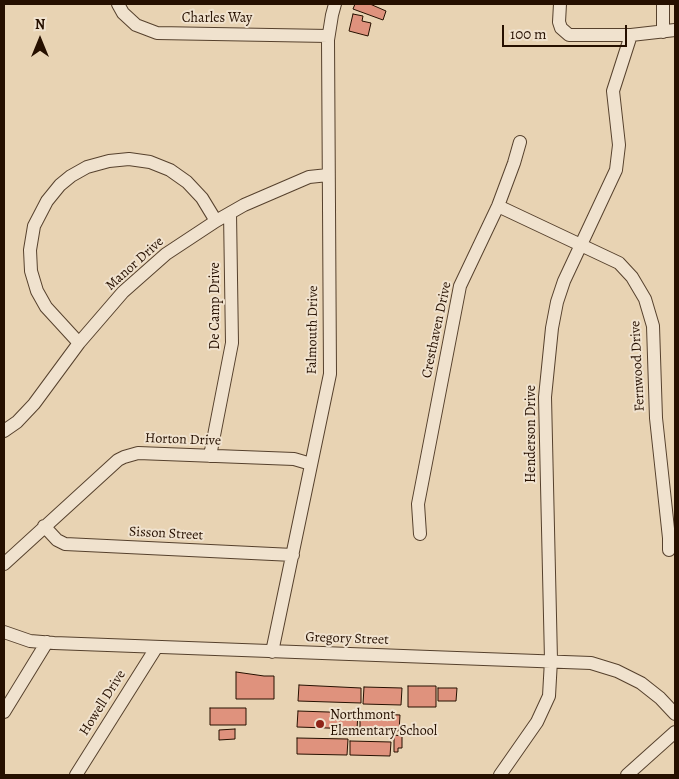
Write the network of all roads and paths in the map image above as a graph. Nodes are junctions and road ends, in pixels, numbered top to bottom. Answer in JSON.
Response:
{"nodes":[{"id":1,"x":118,"y":4,"type":"edge"},
{"id":2,"x":335,"y":4,"type":"edge"},
{"id":3,"x":560,"y":4,"type":"edge"},
{"id":4,"x":662,"y":4,"type":"edge"},
{"id":5,"x":669,"y":31,"type":"edge"},
{"id":6,"x":631,"y":34,"type":"junction"},
{"id":7,"x":328,"y":36,"type":"junction"},
{"id":8,"x":520,"y":142,"type":"dead end"},
{"id":9,"x":328,"y":175,"type":"junction"},
{"id":10,"x":498,"y":206,"type":"junction"},
{"id":11,"x":230,"y":213,"type":"junction"},
{"id":12,"x":216,"y":221,"type":"junction"},
{"id":13,"x":582,"y":245,"type":"junction"},
{"id":14,"x":78,"y":343,"type":"junction"},
{"id":15,"x":4,"y":431,"type":"edge"},
{"id":16,"x":210,"y":456,"type":"junction"},
{"id":17,"x":311,"y":464,"type":"junction"},
{"id":18,"x":44,"y":526,"type":"junction"},
{"id":19,"x":420,"y":534,"type":"dead end"},
{"id":20,"x":669,"y":550,"type":"dead end"},
{"id":21,"x":293,"y":555,"type":"junction"},
{"id":22,"x":4,"y":564,"type":"edge"},
{"id":23,"x":4,"y":632,"type":"edge"},
{"id":24,"x":47,"y":642,"type":"junction"},
{"id":25,"x":156,"y":648,"type":"junction"},
{"id":26,"x":272,"y":652,"type":"junction"},
{"id":27,"x":551,"y":660,"type":"junction"},
{"id":28,"x":4,"y":712,"type":"edge"},
{"id":29,"x":675,"y":714,"type":"edge"},
{"id":30,"x":675,"y":732,"type":"edge"},
{"id":31,"x":76,"y":775,"type":"edge"},
{"id":32,"x":500,"y":775,"type":"edge"},
{"id":33,"x":627,"y":775,"type":"edge"}],
"edges":[{"from":1,"to":7,"type":"street","name":"Charles Way"},
{"from":2,"to":7,"type":"street","name":"Falmouth Drive"},
{"from":3,"to":6,"type":"street"},
{"from":4,"to":5,"type":"street"},
{"from":5,"to":6,"type":"street"},
{"from":6,"to":13,"type":"street","name":"Henderson Drive"},
{"from":7,"to":9,"type":"street","name":"Falmouth Drive"},
{"from":8,"to":10,"type":"street","name":"Cresthaven Drive"},
{"from":9,"to":11,"type":"street","name":"Manor Drive"},
{"from":9,"to":17,"type":"street","name":"Falmouth Drive"},
{"from":10,"to":13,"type":"street","name":"Fernwood Drive"},
{"from":10,"to":19,"type":"street","name":"Cresthaven Drive"},
{"from":11,"to":12,"type":"street","name":"Manor Drive"},
{"from":11,"to":16,"type":"street","name":"De Camp Drive"},
{"from":12,"to":14,"type":"street","name":"Manor Drive"},
{"from":12,"to":14,"type":"street"},
{"from":13,"to":20,"type":"street","name":"Fernwood Drive"},
{"from":13,"to":27,"type":"street","name":"Henderson Drive"},
{"from":14,"to":15,"type":"street","name":"Manor Drive"},
{"from":16,"to":17,"type":"street","name":"Horton Drive"},
{"from":16,"to":18,"type":"street","name":"Horton Drive"},
{"from":17,"to":21,"type":"street","name":"Falmouth Drive"},
{"from":18,"to":21,"type":"street","name":"Sisson Street"},
{"from":18,"to":22,"type":"street","name":"Horton Drive"},
{"from":21,"to":26,"type":"street","name":"Falmouth Drive"},
{"from":23,"to":24,"type":"street","name":"Gregory Street"},
{"from":24,"to":25,"type":"street","name":"Gregory Street"},
{"from":24,"to":28,"type":"street"},
{"from":25,"to":26,"type":"street","name":"Gregory Street"},
{"from":25,"to":31,"type":"street","name":"Howell Drive"},
{"from":26,"to":27,"type":"street","name":"Gregory Street"},
{"from":27,"to":29,"type":"street","name":"Gregory Street"},
{"from":27,"to":32,"type":"street","name":"Henderson Drive"},
{"from":30,"to":33,"type":"street"}]}
